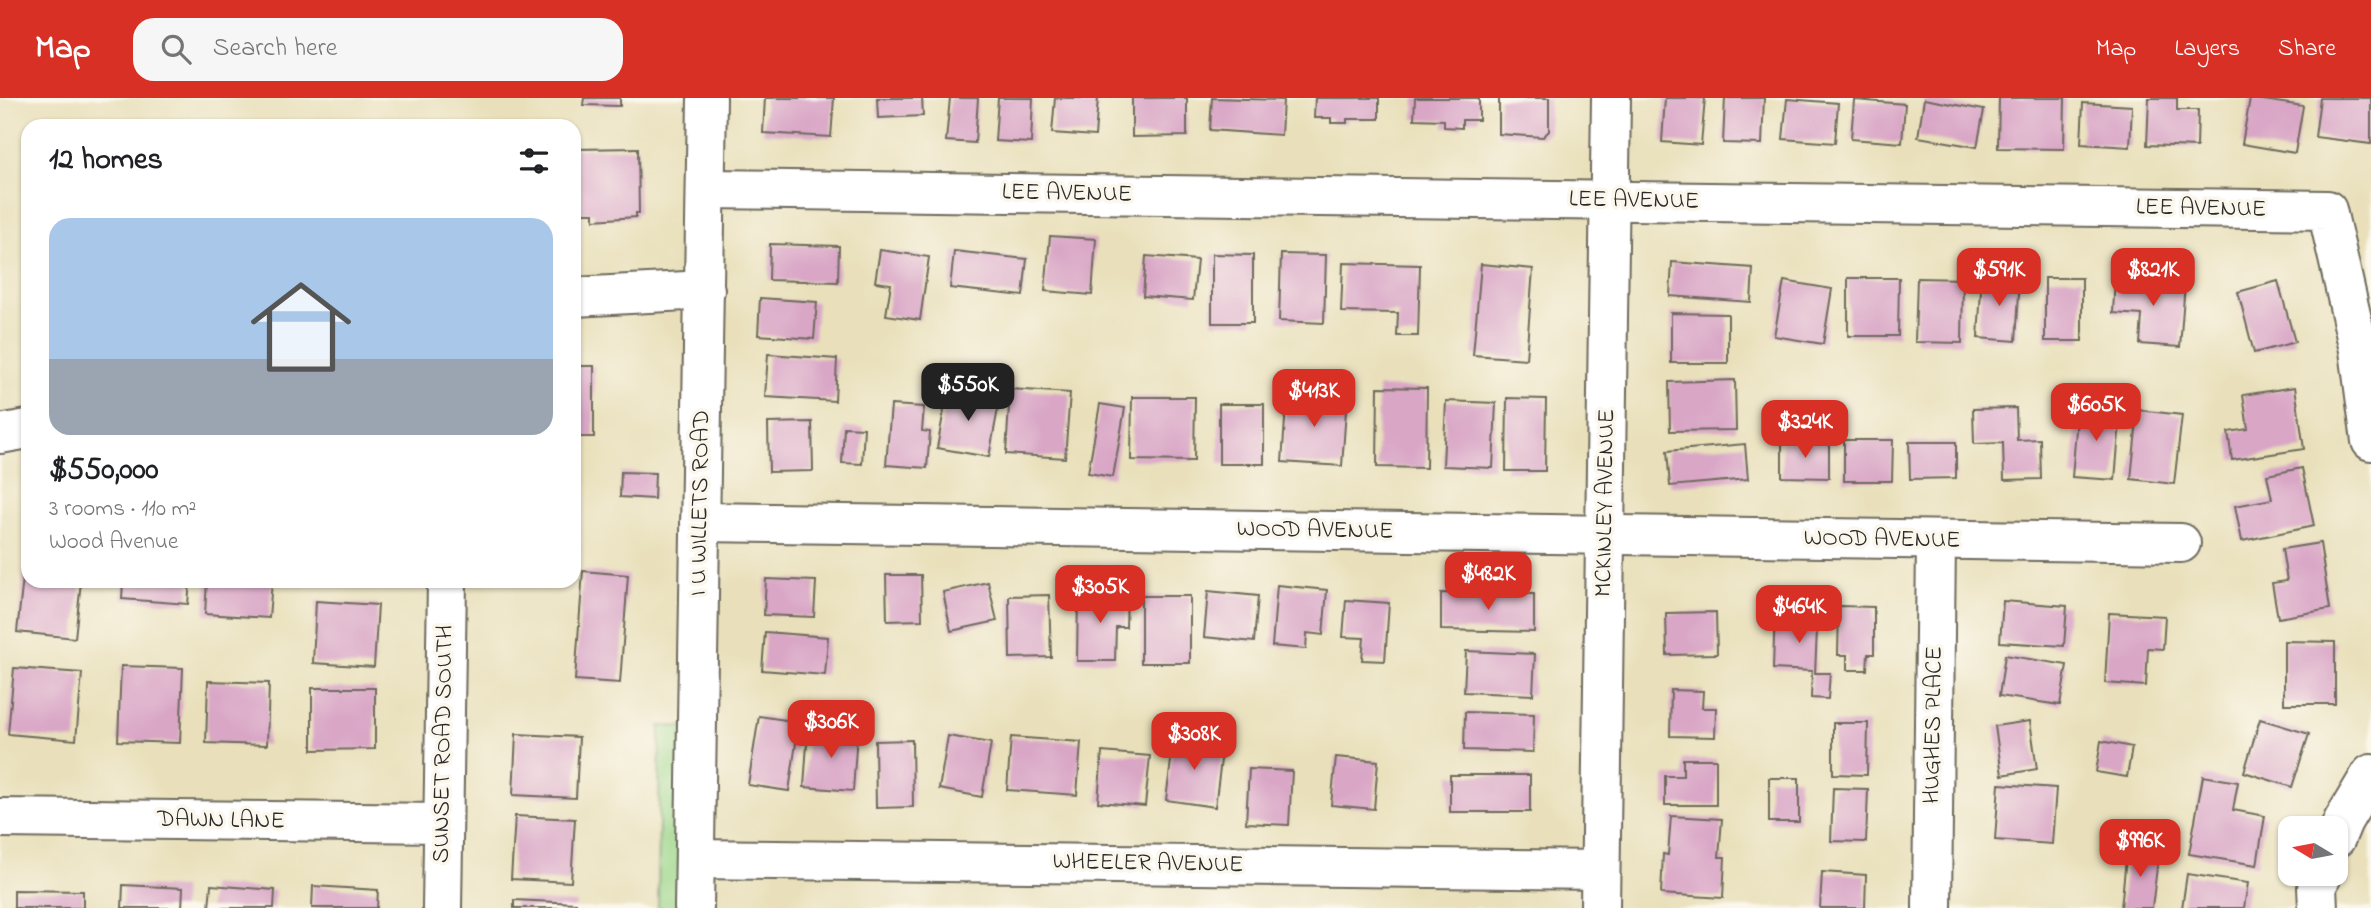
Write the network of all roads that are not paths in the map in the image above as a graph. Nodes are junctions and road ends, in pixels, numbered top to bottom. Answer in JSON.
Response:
{"nodes":[{"id":1,"x":707,"y":98,"type":"edge"},
{"id":2,"x":1611,"y":98,"type":"edge"},
{"id":3,"x":706,"y":189,"type":"junction"},
{"id":4,"x":1610,"y":201,"type":"junction"},
{"id":5,"x":705,"y":290,"type":"junction"},
{"id":6,"x":581,"y":297,"type":"edge"},
{"id":7,"x":21,"y":430,"type":"edge"},
{"id":8,"x":0,"y":434,"type":"edge"},
{"id":9,"x":2371,"y":441,"type":"edge"},
{"id":10,"x":700,"y":522,"type":"junction"},
{"id":11,"x":1605,"y":536,"type":"junction"},
{"id":12,"x":1936,"y":541,"type":"junction"},
{"id":13,"x":2181,"y":544,"type":"dead end"},
{"id":14,"x":447,"y":588,"type":"edge"},
{"id":15,"x":2371,"y":774,"type":"edge"},
{"id":16,"x":2346,"y":816,"type":"edge"},
{"id":17,"x":0,"y":818,"type":"edge"},
{"id":18,"x":443,"y":823,"type":"junction"},
{"id":19,"x":695,"y":859,"type":"junction"},
{"id":20,"x":1601,"y":870,"type":"junction"},
{"id":21,"x":2317,"y":886,"type":"edge"},
{"id":22,"x":442,"y":908,"type":"edge"},
{"id":23,"x":694,"y":908,"type":"edge"},
{"id":24,"x":1600,"y":908,"type":"edge"},
{"id":25,"x":1932,"y":908,"type":"edge"},
{"id":26,"x":2318,"y":908,"type":"edge"}],
"edges":[{"from":1,"to":3,"type":"street","name":"I U WILLETS ROAD"},
{"from":2,"to":4,"type":"street","name":"MCKINLEY AVENUE"},
{"from":3,"to":4,"type":"street","name":"LEE AVENUE"},
{"from":3,"to":5,"type":"street","name":"I U WILLETS ROAD"},
{"from":4,"to":9,"type":"street","name":"LEE AVENUE"},
{"from":4,"to":11,"type":"street","name":"MCKINLEY AVENUE"},
{"from":5,"to":6,"type":"street"},
{"from":5,"to":10,"type":"street","name":"I U WILLETS ROAD"},
{"from":7,"to":8,"type":"street"},
{"from":10,"to":11,"type":"street","name":"WOOD AVENUE"},
{"from":10,"to":19,"type":"street","name":"I U WILLETS ROAD"},
{"from":11,"to":12,"type":"street","name":"WOOD AVENUE"},
{"from":11,"to":20,"type":"street","name":"MCKINLEY AVENUE"},
{"from":12,"to":13,"type":"street","name":"WOOD AVENUE"},
{"from":12,"to":25,"type":"street","name":"HUGHES PLACE"},
{"from":14,"to":18,"type":"street","name":"SUNSET ROAD SOUTH"},
{"from":15,"to":16,"type":"street"},
{"from":17,"to":18,"type":"street","name":"DAWN LANE"},
{"from":18,"to":22,"type":"street","name":"SUNSET ROAD SOUTH"},
{"from":19,"to":20,"type":"street","name":"WHEELER AVENUE"},
{"from":19,"to":23,"type":"street","name":"I U WILLETS ROAD"},
{"from":20,"to":24,"type":"street","name":"MCKINLEY AVENUE"},
{"from":21,"to":26,"type":"street"}]}
